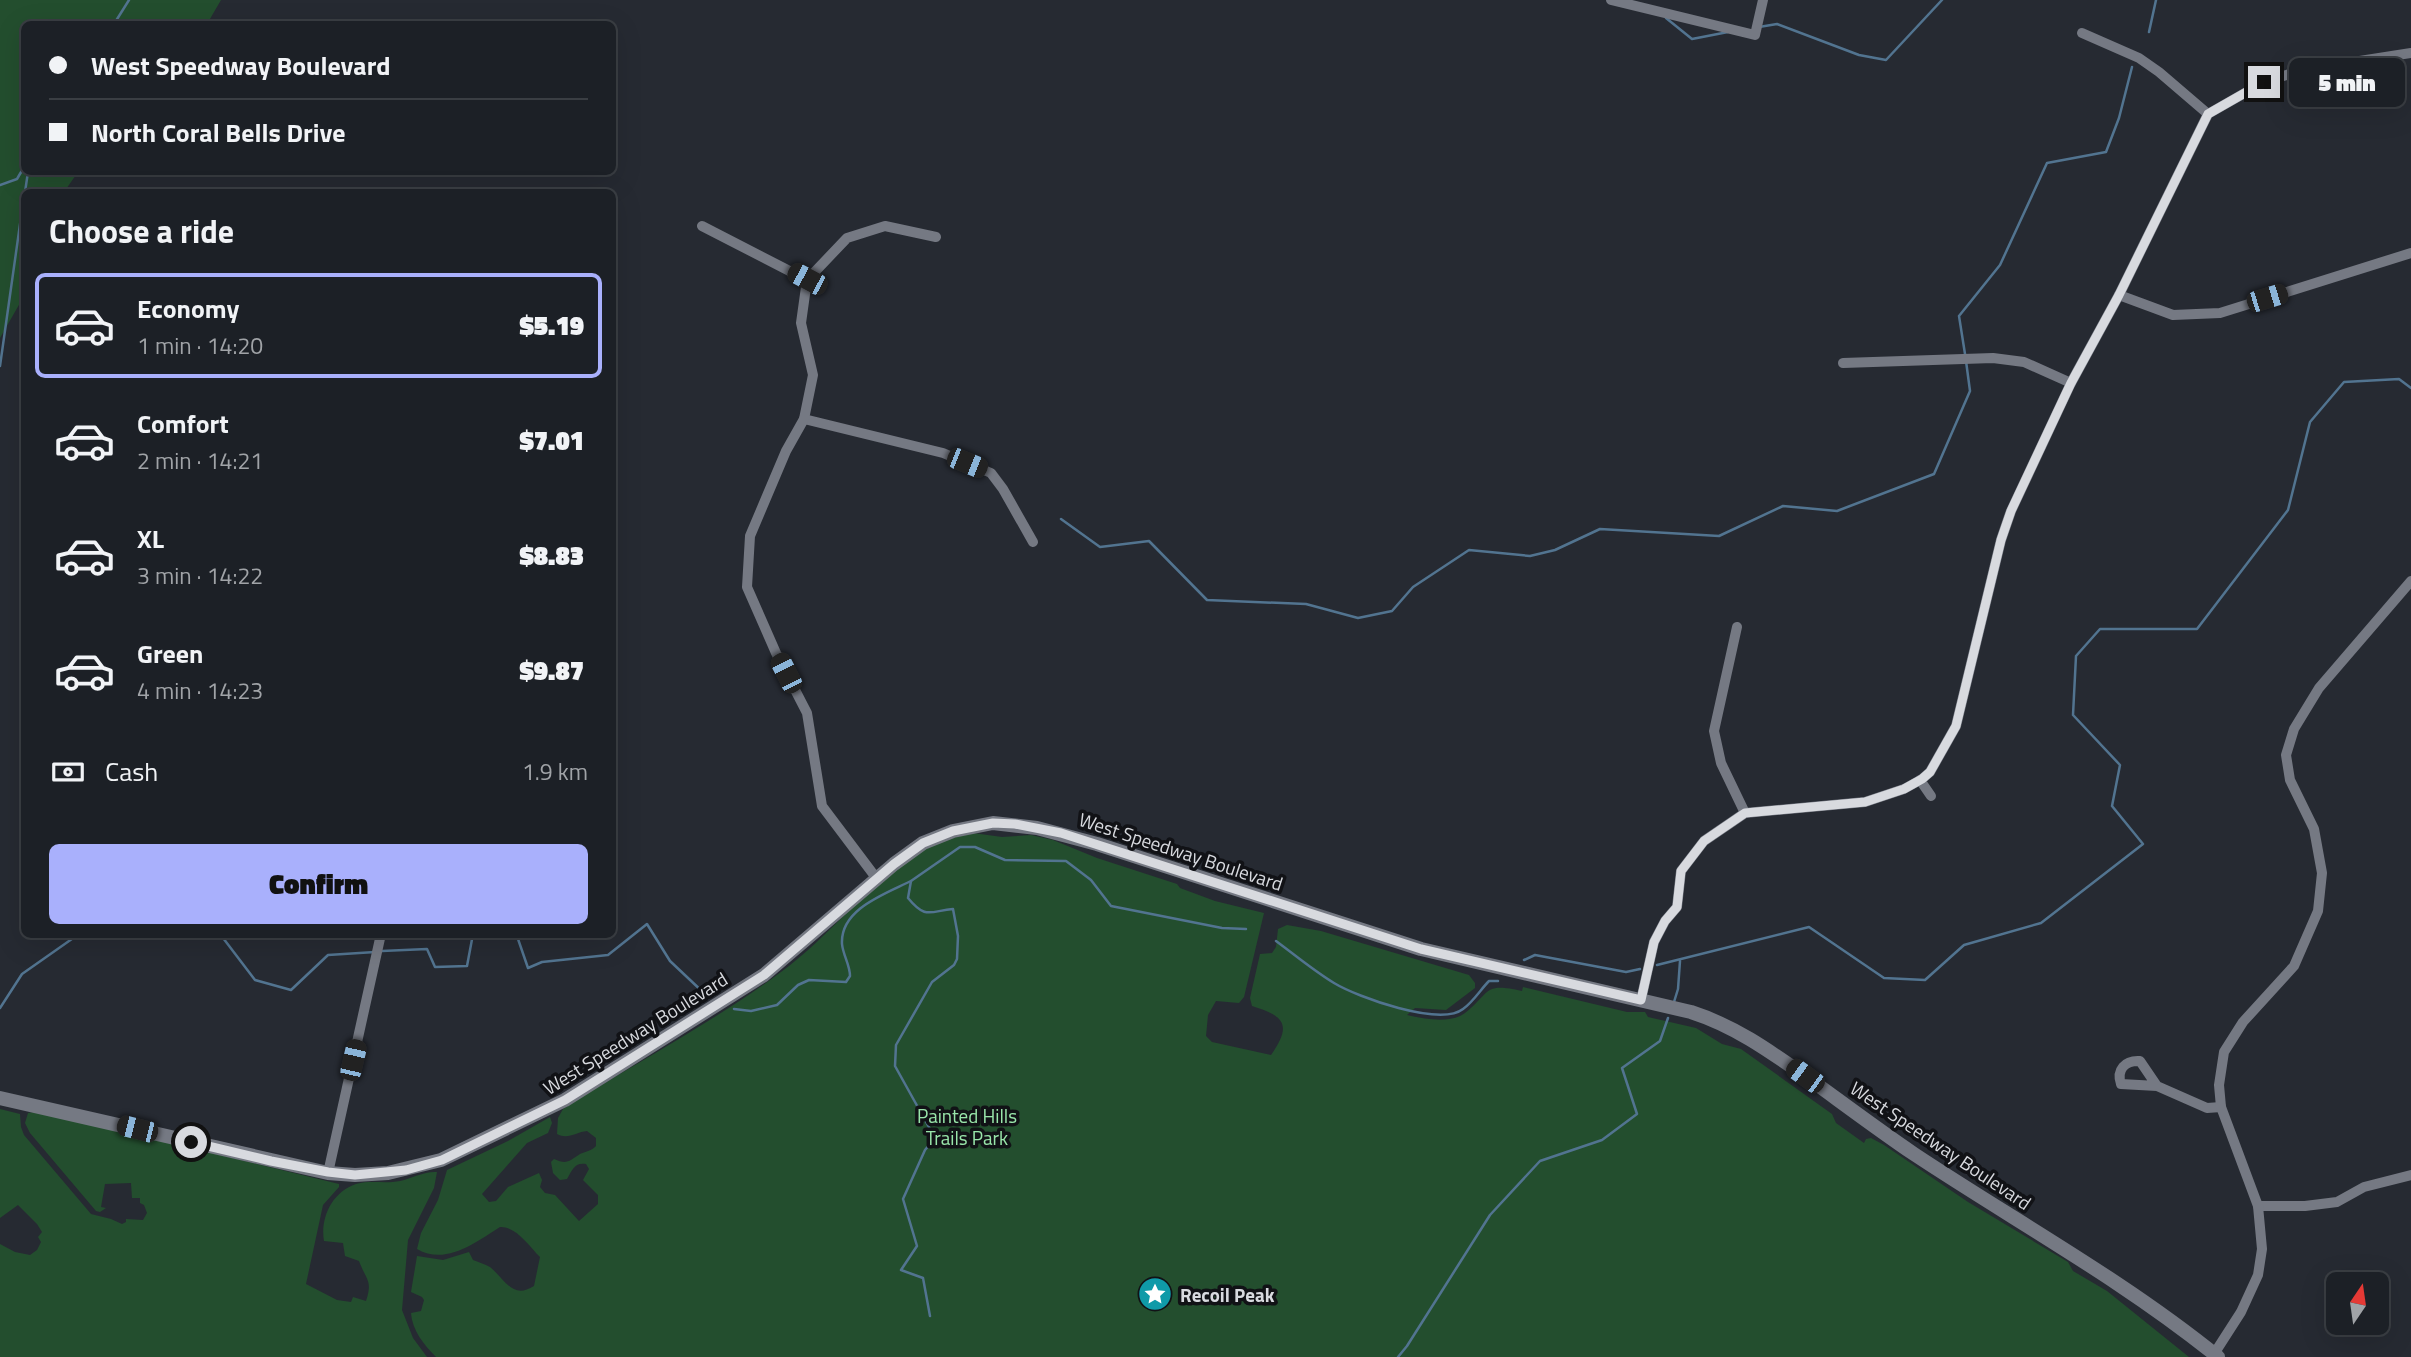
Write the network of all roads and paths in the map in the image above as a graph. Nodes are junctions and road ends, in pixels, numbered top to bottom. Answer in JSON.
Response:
{"nodes":[{"id":1,"x":1611,"y":0,"type":"edge"},
{"id":2,"x":1763,"y":0,"type":"edge"},
{"id":3,"x":2082,"y":33,"type":"dead end"},
{"id":4,"x":2411,"y":53,"type":"edge"},
{"id":5,"x":2208,"y":114,"type":"junction"},
{"id":6,"x":702,"y":226,"type":"dead end"},
{"id":7,"x":936,"y":237,"type":"dead end"},
{"id":8,"x":2411,"y":253,"type":"edge"},
{"id":9,"x":807,"y":279,"type":"junction"},
{"id":10,"x":2119,"y":295,"type":"junction"},
{"id":11,"x":1843,"y":363,"type":"dead end"},
{"id":12,"x":2071,"y":383,"type":"junction"},
{"id":13,"x":804,"y":419,"type":"junction"},
{"id":14,"x":1033,"y":542,"type":"dead end"},
{"id":15,"x":2411,"y":581,"type":"edge"},
{"id":16,"x":1737,"y":627,"type":"dead end"},
{"id":17,"x":1920,"y":780,"type":"junction"},
{"id":18,"x":1931,"y":796,"type":"dead end"},
{"id":19,"x":1745,"y":813,"type":"junction"},
{"id":20,"x":877,"y":879,"type":"junction"},
{"id":21,"x":380,"y":938,"type":"edge"},
{"id":22,"x":1641,"y":1000,"type":"junction"},
{"id":23,"x":2157,"y":1086,"type":"dead end"},
{"id":24,"x":0,"y":1098,"type":"edge"},
{"id":25,"x":2221,"y":1107,"type":"junction"},
{"id":26,"x":328,"y":1172,"type":"junction"},
{"id":27,"x":2411,"y":1175,"type":"edge"},
{"id":28,"x":2258,"y":1206,"type":"junction"},
{"id":29,"x":2216,"y":1355,"type":"edge"}],
"edges":[{"from":1,"to":2,"type":"street"},
{"from":3,"to":5,"type":"street"},
{"from":4,"to":5,"type":"street"},
{"from":5,"to":10,"type":"street"},
{"from":6,"to":9,"type":"street"},
{"from":7,"to":9,"type":"street"},
{"from":8,"to":10,"type":"street"},
{"from":9,"to":13,"type":"street"},
{"from":10,"to":12,"type":"street"},
{"from":11,"to":12,"type":"street"},
{"from":12,"to":17,"type":"street"},
{"from":13,"to":14,"type":"street"},
{"from":13,"to":20,"type":"street"},
{"from":15,"to":25,"type":"street"},
{"from":16,"to":19,"type":"street"},
{"from":17,"to":18,"type":"street"},
{"from":17,"to":19,"type":"street"},
{"from":19,"to":22,"type":"street"},
{"from":20,"to":22,"type":"main road","name":"West Speedway Boulevard"},
{"from":20,"to":26,"type":"main road","name":"West Speedway Boulevard"},
{"from":21,"to":26,"type":"street"},
{"from":22,"to":29,"type":"main road","name":"West Speedway Boulevard"},
{"from":23,"to":25,"type":"street"},
{"from":24,"to":26,"type":"main road","name":"West Speedway Boulevard"},
{"from":25,"to":28,"type":"street"},
{"from":27,"to":28,"type":"street"},
{"from":28,"to":29,"type":"street"}]}
